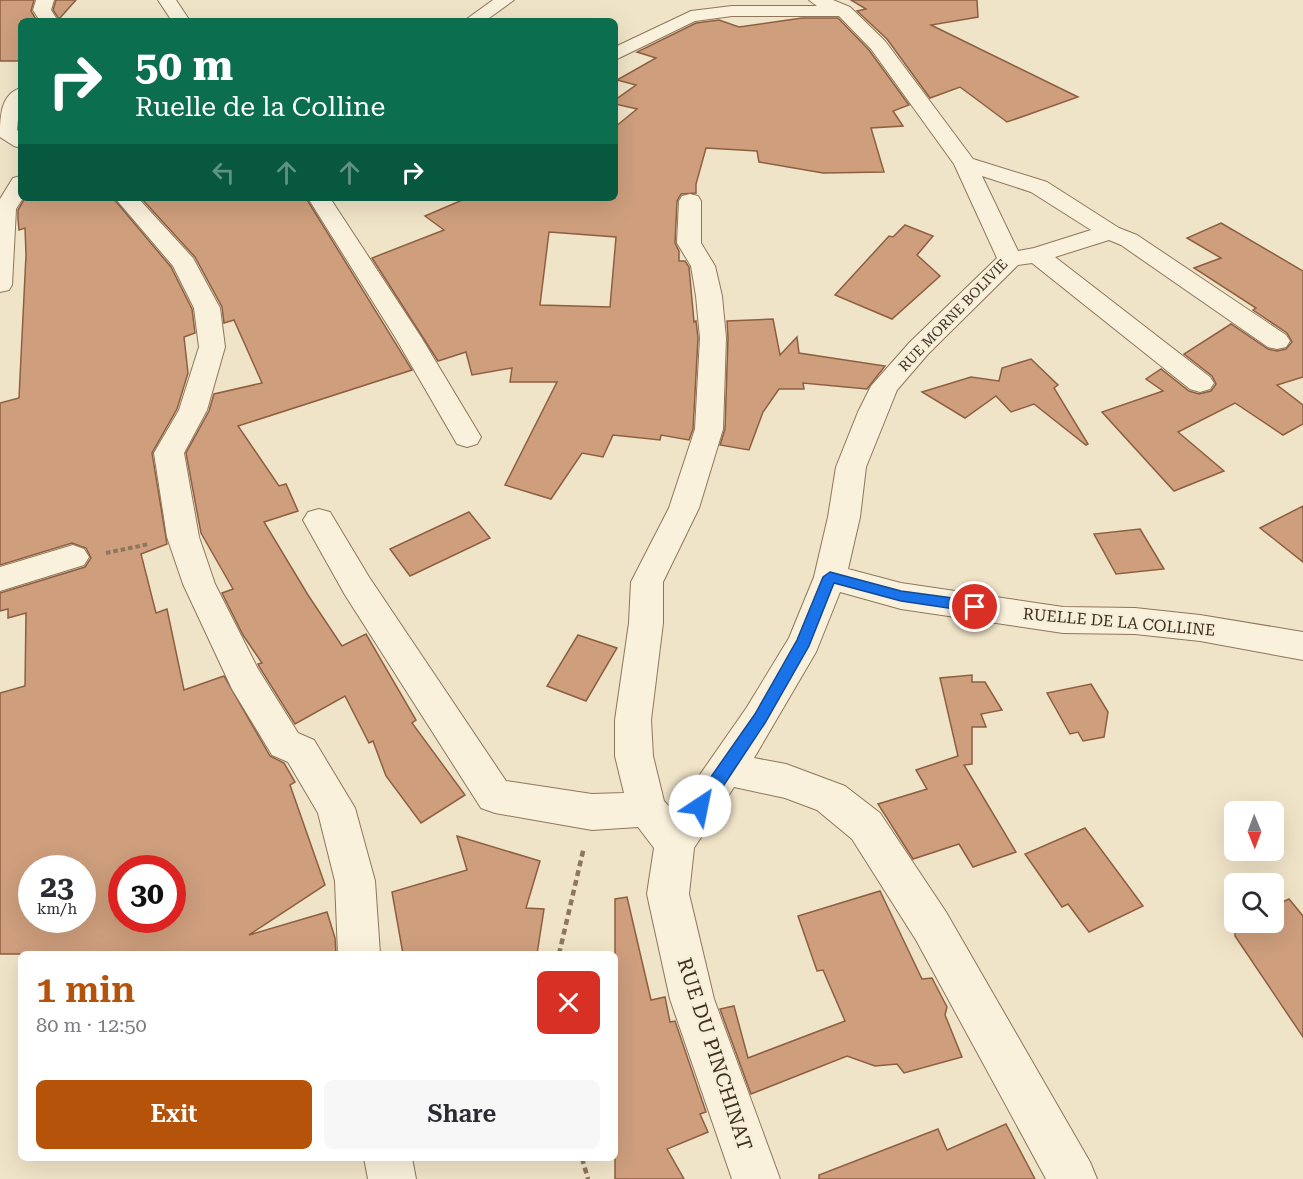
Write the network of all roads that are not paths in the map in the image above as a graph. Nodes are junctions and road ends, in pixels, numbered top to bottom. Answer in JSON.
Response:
{"nodes":[{"id":1,"x":45,"y":0,"type":"edge"},
{"id":2,"x":167,"y":0,"type":"edge"},
{"id":3,"x":505,"y":0,"type":"edge"},
{"id":4,"x":818,"y":0,"type":"edge"},
{"id":5,"x":844,"y":11,"type":"junction"},
{"id":6,"x":47,"y":18,"type":"edge"},
{"id":7,"x":179,"y":18,"type":"edge"},
{"id":8,"x":478,"y":18,"type":"edge"},
{"id":9,"x":618,"y":53,"type":"edge"},
{"id":10,"x":18,"y":98,"type":"edge"},
{"id":11,"x":18,"y":140,"type":"edge"},
{"id":12,"x":965,"y":164,"type":"junction"},
{"id":13,"x":18,"y":188,"type":"edge"},
{"id":14,"x":129,"y":201,"type":"edge"},
{"id":15,"x":321,"y":201,"type":"edge"},
{"id":16,"x":690,"y":201,"type":"dead end"},
{"id":17,"x":1111,"y":233,"type":"junction"},
{"id":18,"x":1037,"y":255,"type":"junction"},
{"id":19,"x":1010,"y":259,"type":"junction"},
{"id":20,"x":0,"y":285,"type":"edge"},
{"id":21,"x":1277,"y":341,"type":"dead end"},
{"id":22,"x":1200,"y":383,"type":"dead end"},
{"id":23,"x":467,"y":437,"type":"dead end"},
{"id":24,"x":320,"y":520,"type":"dead end"},
{"id":25,"x":73,"y":557,"type":"road end"},
{"id":26,"x":830,"y":577,"type":"junction"},
{"id":27,"x":0,"y":579,"type":"edge"},
{"id":28,"x":1303,"y":646,"type":"edge"},
{"id":29,"x":725,"y":769,"type":"junction"},
{"id":30,"x":647,"y":809,"type":"junction"},
{"id":31,"x":675,"y":843,"type":"junction"},
{"id":32,"x":359,"y":951,"type":"edge"},
{"id":33,"x":389,"y":1161,"type":"edge"},
{"id":34,"x":392,"y":1179,"type":"edge"},
{"id":35,"x":756,"y":1179,"type":"edge"},
{"id":36,"x":1073,"y":1179,"type":"edge"}],
"edges":[{"from":1,"to":6,"type":"street"},
{"from":2,"to":7,"type":"street"},
{"from":3,"to":8,"type":"street"},
{"from":4,"to":5,"type":"street","name":"RUE MORNE BOLIVIE"},
{"from":5,"to":9,"type":"street"},
{"from":5,"to":12,"type":"street","name":"RUE MORNE BOLIVIE"},
{"from":10,"to":11,"type":"street"},
{"from":12,"to":17,"type":"street"},
{"from":12,"to":19,"type":"street","name":"RUE MORNE BOLIVIE"},
{"from":13,"to":20,"type":"street"},
{"from":14,"to":32,"type":"street"},
{"from":15,"to":23,"type":"street"},
{"from":16,"to":30,"type":"street"},
{"from":17,"to":18,"type":"street"},
{"from":17,"to":21,"type":"street"},
{"from":18,"to":19,"type":"street"},
{"from":18,"to":22,"type":"street"},
{"from":19,"to":26,"type":"street","name":"RUE MORNE BOLIVIE"},
{"from":24,"to":30,"type":"street"},
{"from":25,"to":27,"type":"street"},
{"from":26,"to":28,"type":"street","name":"RUELLE DE LA COLLINE"},
{"from":26,"to":29,"type":"street","name":"RUE DU PINCHINAT"},
{"from":29,"to":31,"type":"street","name":"RUE DU PINCHINAT"},
{"from":29,"to":36,"type":"street"},
{"from":30,"to":31,"type":"street"},
{"from":31,"to":35,"type":"street","name":"RUE DU PINCHINAT"},
{"from":33,"to":34,"type":"street"}]}
